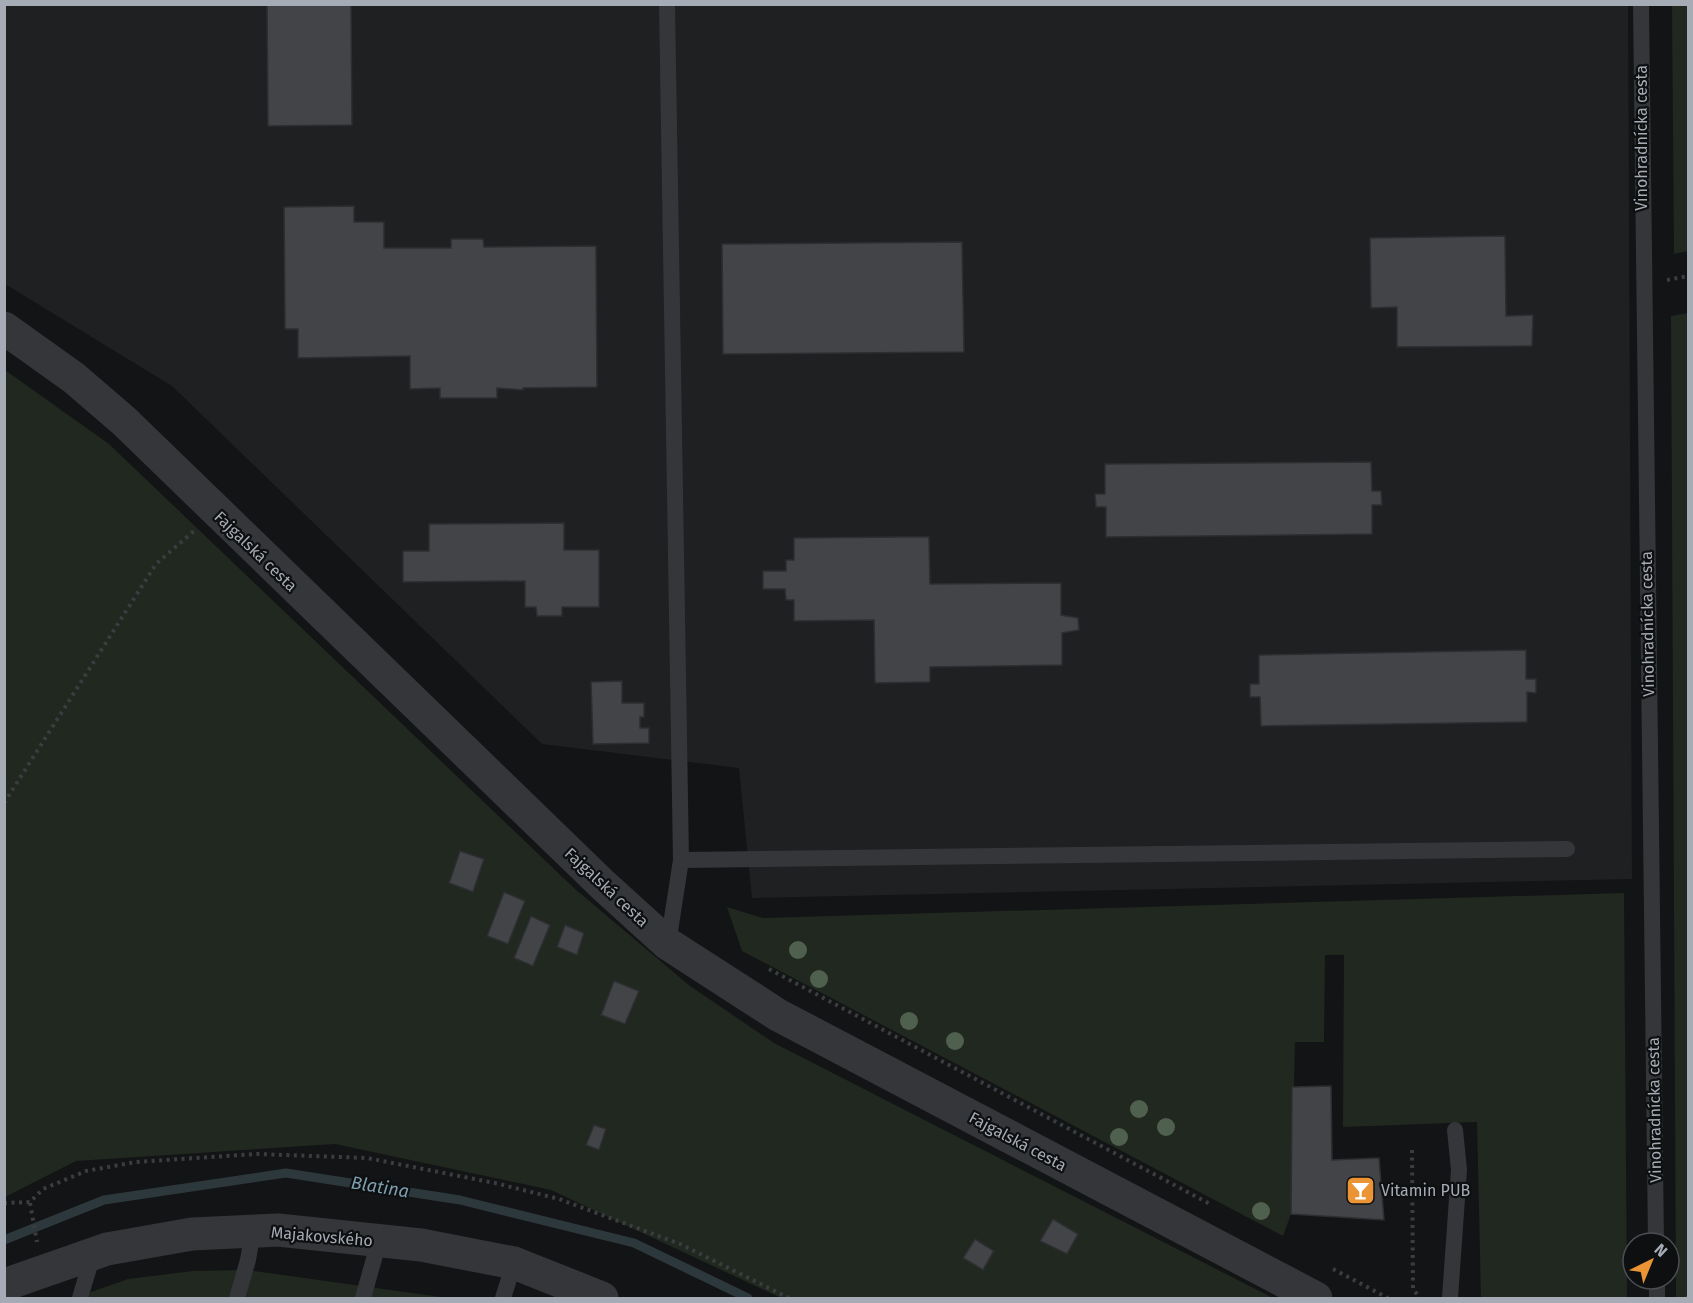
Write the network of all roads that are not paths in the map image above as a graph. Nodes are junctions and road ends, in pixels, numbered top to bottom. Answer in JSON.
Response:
{"nodes":[{"id":1,"x":668,"y":4,"type":"edge"},
{"id":2,"x":1641,"y":4,"type":"edge"},
{"id":3,"x":4,"y":328,"type":"edge"},
{"id":4,"x":1567,"y":849,"type":"dead end"},
{"id":5,"x":681,"y":860,"type":"junction"},
{"id":6,"x":668,"y":944,"type":"junction"},
{"id":7,"x":1455,"y":1130,"type":"dead end"},
{"id":8,"x":1656,"y":1231,"type":"edge"},
{"id":9,"x":253,"y":1232,"type":"junction"},
{"id":10,"x":379,"y":1241,"type":"junction"},
{"id":11,"x":93,"y":1254,"type":"junction"},
{"id":12,"x":514,"y":1263,"type":"junction"},
{"id":13,"x":4,"y":1285,"type":"edge"},
{"id":14,"x":81,"y":1299,"type":"edge"},
{"id":15,"x":237,"y":1299,"type":"edge"},
{"id":16,"x":363,"y":1299,"type":"edge"},
{"id":17,"x":503,"y":1299,"type":"edge"},
{"id":18,"x":602,"y":1299,"type":"edge"},
{"id":19,"x":1316,"y":1299,"type":"edge"},
{"id":20,"x":1450,"y":1299,"type":"edge"}],
"edges":[{"from":1,"to":5,"type":"lane"},
{"from":2,"to":8,"type":"lane","name":"Vinohradnícka cesta"},
{"from":3,"to":6,"type":"street","name":"Fajgalská cesta"},
{"from":4,"to":5,"type":"lane"},
{"from":5,"to":6,"type":"lane"},
{"from":6,"to":19,"type":"street","name":"Fajgalská cesta"},
{"from":7,"to":20,"type":"lane"},
{"from":9,"to":10,"type":"street","name":"Majakovského"},
{"from":9,"to":11,"type":"street","name":"Majakovského"},
{"from":9,"to":15,"type":"lane"},
{"from":10,"to":12,"type":"street","name":"Majakovského"},
{"from":10,"to":16,"type":"lane"},
{"from":11,"to":13,"type":"street","name":"Majakovského"},
{"from":11,"to":14,"type":"lane"},
{"from":12,"to":17,"type":"lane"},
{"from":12,"to":18,"type":"street","name":"Majakovského"}]}
